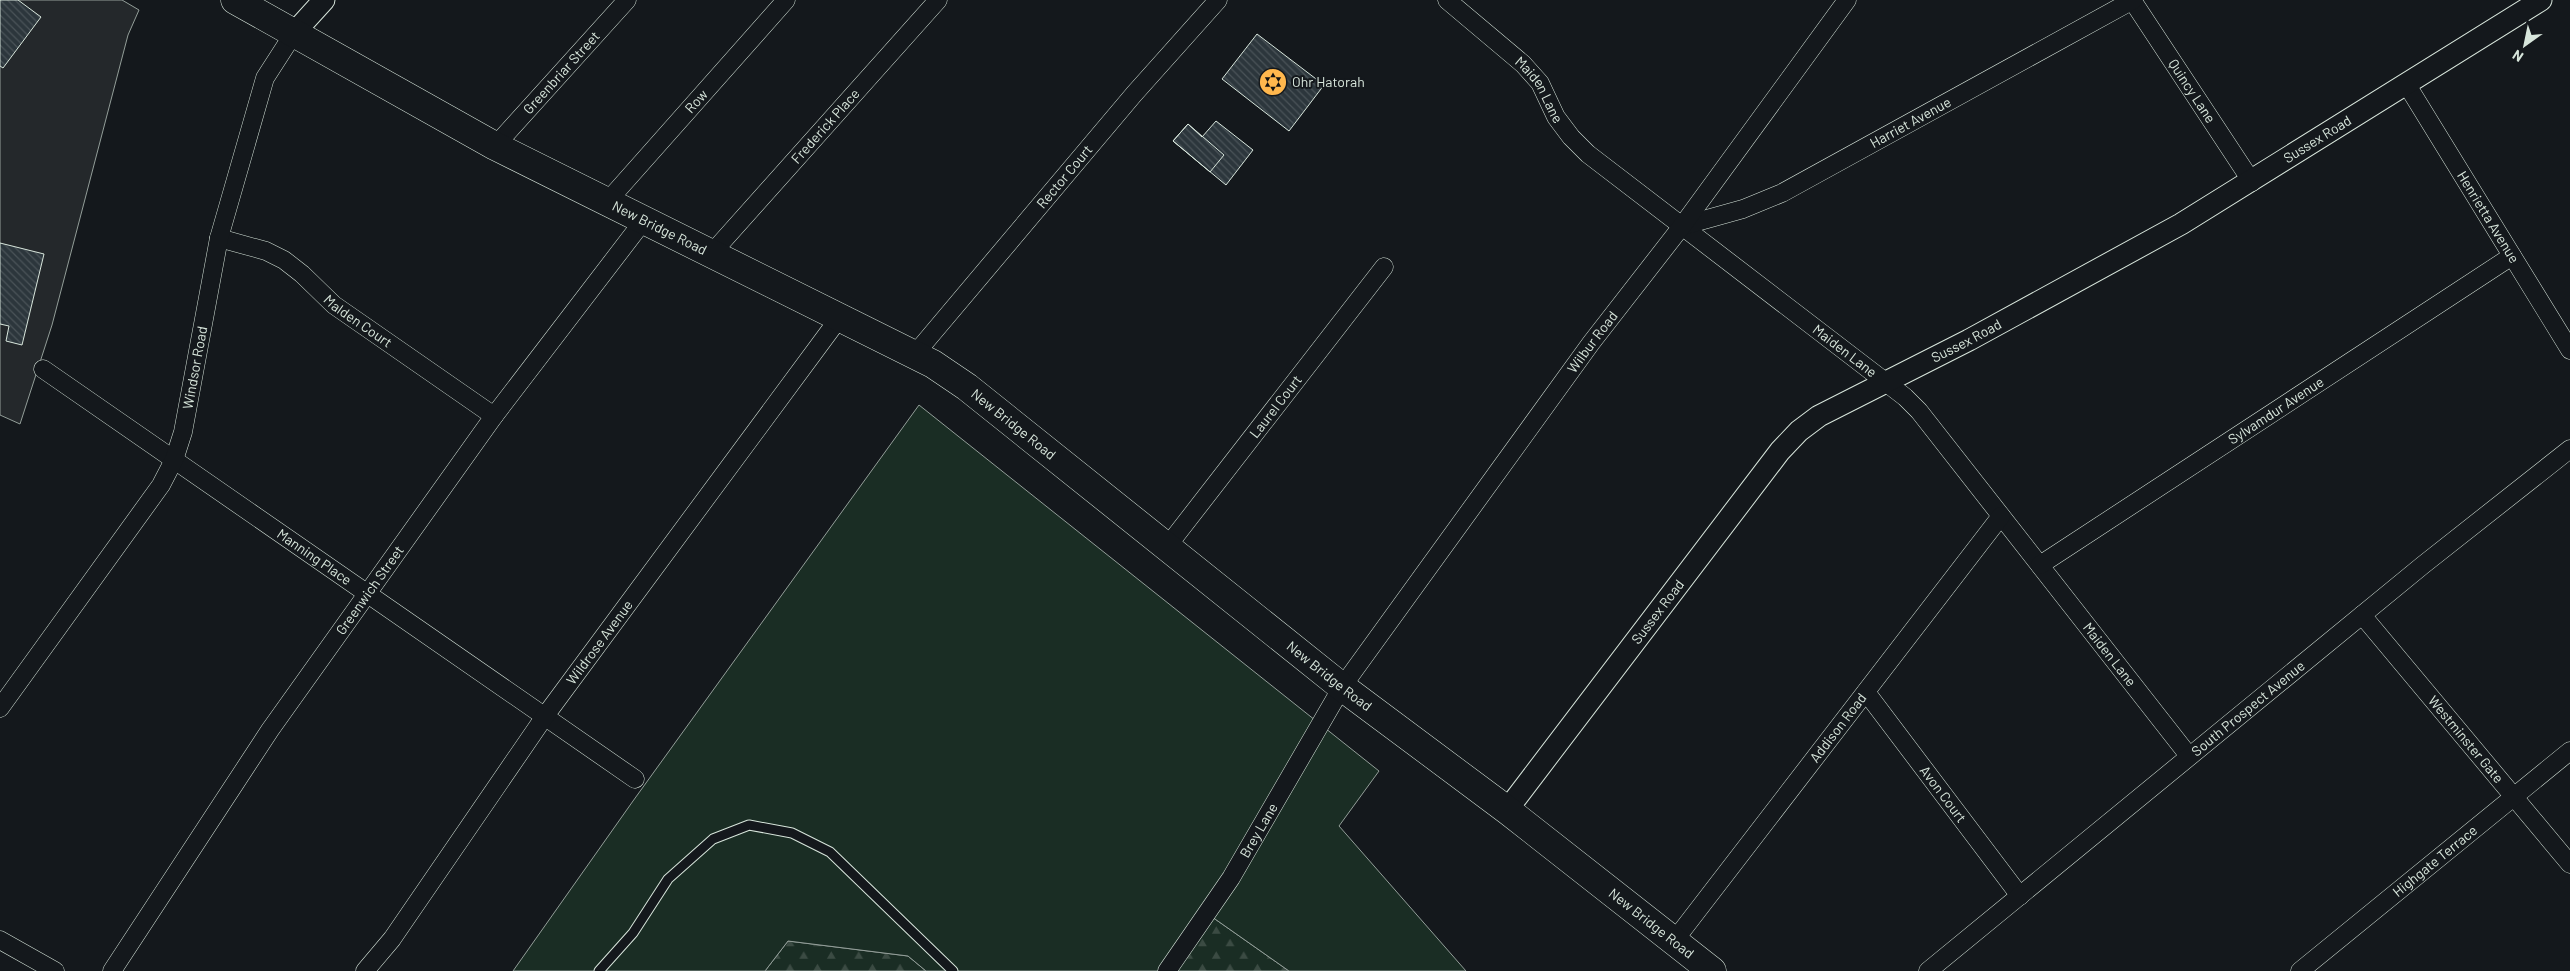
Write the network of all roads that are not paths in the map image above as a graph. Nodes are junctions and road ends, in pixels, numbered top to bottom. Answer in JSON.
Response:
{"nodes":[{"id":1,"x":235,"y":0,"type":"edge"},
{"id":2,"x":324,"y":0,"type":"edge"},
{"id":3,"x":627,"y":0,"type":"edge"},
{"id":4,"x":786,"y":0,"type":"edge"},
{"id":5,"x":938,"y":0,"type":"edge"},
{"id":6,"x":1218,"y":0,"type":"edge"},
{"id":7,"x":1447,"y":0,"type":"edge"},
{"id":8,"x":1847,"y":0,"type":"edge"},
{"id":9,"x":2132,"y":0,"type":"edge"},
{"id":10,"x":2541,"y":0,"type":"edge"},
{"id":11,"x":294,"y":33,"type":"junction"},
{"id":12,"x":2407,"y":85,"type":"junction"},
{"id":13,"x":495,"y":146,"type":"junction"},
{"id":14,"x":2252,"y":182,"type":"junction"},
{"id":15,"x":606,"y":203,"type":"junction"},
{"id":16,"x":644,"y":220,"type":"junction"},
{"id":17,"x":1682,"y":226,"type":"junction"},
{"id":18,"x":219,"y":238,"type":"junction"},
{"id":19,"x":712,"y":252,"type":"junction"},
{"id":20,"x":2512,"y":256,"type":"junction"},
{"id":21,"x":1384,"y":267,"type":"dead end"},
{"id":22,"x":840,"y":317,"type":"junction"},
{"id":23,"x":2570,"y":350,"type":"edge"},
{"id":24,"x":915,"y":354,"type":"junction"},
{"id":25,"x":43,"y":369,"type":"dead end"},
{"id":26,"x":1885,"y":382,"type":"junction"},
{"id":27,"x":494,"y":416,"type":"junction"},
{"id":28,"x":2570,"y":449,"type":"edge"},
{"id":29,"x":174,"y":460,"type":"junction"},
{"id":30,"x":2001,"y":516,"type":"junction"},
{"id":31,"x":1166,"y":548,"type":"junction"},
{"id":32,"x":2040,"y":565,"type":"junction"},
{"id":33,"x":368,"y":594,"type":"junction"},
{"id":34,"x":2362,"y":615,"type":"junction"},
{"id":35,"x":1342,"y":687,"type":"junction"},
{"id":36,"x":1866,"y":692,"type":"junction"},
{"id":37,"x":0,"y":708,"type":"edge"},
{"id":38,"x":545,"y":716,"type":"junction"},
{"id":39,"x":2570,"y":751,"type":"edge"},
{"id":40,"x":2189,"y":756,"type":"junction"},
{"id":41,"x":635,"y":779,"type":"dead end"},
{"id":42,"x":2514,"y":797,"type":"junction"},
{"id":43,"x":1507,"y":810,"type":"junction"},
{"id":44,"x":2570,"y":864,"type":"edge"},
{"id":45,"x":2020,"y":896,"type":"junction"},
{"id":46,"x":0,"y":940,"type":"edge"},
{"id":47,"x":1674,"y":941,"type":"junction"},
{"id":48,"x":55,"y":971,"type":"edge"},
{"id":49,"x":112,"y":971,"type":"edge"},
{"id":50,"x":365,"y":971,"type":"edge"},
{"id":51,"x":599,"y":971,"type":"edge"},
{"id":52,"x":953,"y":971,"type":"edge"},
{"id":53,"x":1167,"y":971,"type":"edge"},
{"id":54,"x":1712,"y":971,"type":"edge"},
{"id":55,"x":1928,"y":971,"type":"edge"},
{"id":56,"x":2300,"y":971,"type":"edge"}],
"edges":[{"from":1,"to":11,"type":"main road","name":"New Bridge Road"},
{"from":2,"to":11,"type":"street","name":"Windsor Road"},
{"from":3,"to":13,"type":"street","name":"Greenbriar Street"},
{"from":4,"to":15,"type":"street","name":"Row"},
{"from":5,"to":19,"type":"street","name":"Frederick Place"},
{"from":6,"to":24,"type":"street","name":"Rector Court"},
{"from":7,"to":17,"type":"street","name":"Maiden Lane"},
{"from":8,"to":17,"type":"street","name":"Wilbur Road"},
{"from":9,"to":14,"type":"street","name":"Quincy Lane"},
{"from":9,"to":17,"type":"street","name":"Harriet Avenue"},
{"from":10,"to":12,"type":"street","name":"Sussex Road"},
{"from":11,"to":13,"type":"main road","name":"New Bridge Road"},
{"from":11,"to":18,"type":"street","name":"Windsor Road"},
{"from":12,"to":14,"type":"street","name":"Sussex Road"},
{"from":12,"to":20,"type":"street","name":"Henrietta Avenue"},
{"from":13,"to":15,"type":"main road","name":"New Bridge Road"},
{"from":14,"to":26,"type":"street","name":"Sussex Road"},
{"from":15,"to":16,"type":"main road","name":"New Bridge Road"},
{"from":16,"to":19,"type":"main road","name":"New Bridge Road"},
{"from":16,"to":27,"type":"street","name":"Greenwich Street"},
{"from":17,"to":26,"type":"street","name":"Maiden Lane"},
{"from":17,"to":35,"type":"street","name":"Wilbur Road"},
{"from":18,"to":27,"type":"street","name":"Malden Court"},
{"from":18,"to":29,"type":"street","name":"Windsor Road"},
{"from":19,"to":22,"type":"main road","name":"New Bridge Road"},
{"from":20,"to":23,"type":"street","name":"Henrietta Avenue"},
{"from":20,"to":32,"type":"street","name":"Sylvamdur Avenue"},
{"from":21,"to":31,"type":"street","name":"Laurel Court"},
{"from":22,"to":24,"type":"main road","name":"New Bridge Road"},
{"from":22,"to":38,"type":"street","name":"Wildrose Avenue"},
{"from":24,"to":31,"type":"main road","name":"New Bridge Road"},
{"from":25,"to":29,"type":"street","name":"Manning Place"},
{"from":26,"to":30,"type":"street","name":"Maiden Lane"},
{"from":26,"to":43,"type":"street","name":"Sussex Road"},
{"from":27,"to":33,"type":"street","name":"Greenwich Street"},
{"from":28,"to":34,"type":"street","name":"South Prospect Avenue"},
{"from":29,"to":33,"type":"street","name":"Manning Place"},
{"from":29,"to":37,"type":"street","name":"Windsor Road"},
{"from":30,"to":32,"type":"street","name":"Maiden Lane"},
{"from":30,"to":36,"type":"street","name":"Addison Road"},
{"from":31,"to":35,"type":"main road","name":"New Bridge Road"},
{"from":32,"to":40,"type":"street","name":"Maiden Lane"},
{"from":33,"to":38,"type":"street","name":"Manning Place"},
{"from":33,"to":49,"type":"street","name":"Greenwich Street"},
{"from":34,"to":40,"type":"street","name":"South Prospect Avenue"},
{"from":34,"to":42,"type":"street","name":"Westminster Gate"},
{"from":35,"to":43,"type":"main road","name":"New Bridge Road"},
{"from":35,"to":53,"type":"street","name":"Brey Lane"},
{"from":36,"to":45,"type":"street","name":"Avon Court"},
{"from":36,"to":47,"type":"street","name":"Addison Road"},
{"from":38,"to":41,"type":"street","name":"Manning Place"},
{"from":38,"to":50,"type":"street","name":"Wildrose Avenue"},
{"from":39,"to":42,"type":"street","name":"Highgate Terrace"},
{"from":40,"to":45,"type":"street","name":"South Prospect Avenue"},
{"from":42,"to":44,"type":"street","name":"Westminster Gate"},
{"from":42,"to":56,"type":"street","name":"Highgate Terrace"},
{"from":43,"to":47,"type":"main road","name":"New Bridge Road"},
{"from":45,"to":55,"type":"street","name":"South Prospect Avenue"},
{"from":46,"to":48,"type":"street"},
{"from":47,"to":54,"type":"main road","name":"New Bridge Road"},
{"from":51,"to":52,"type":"lane"}]}
